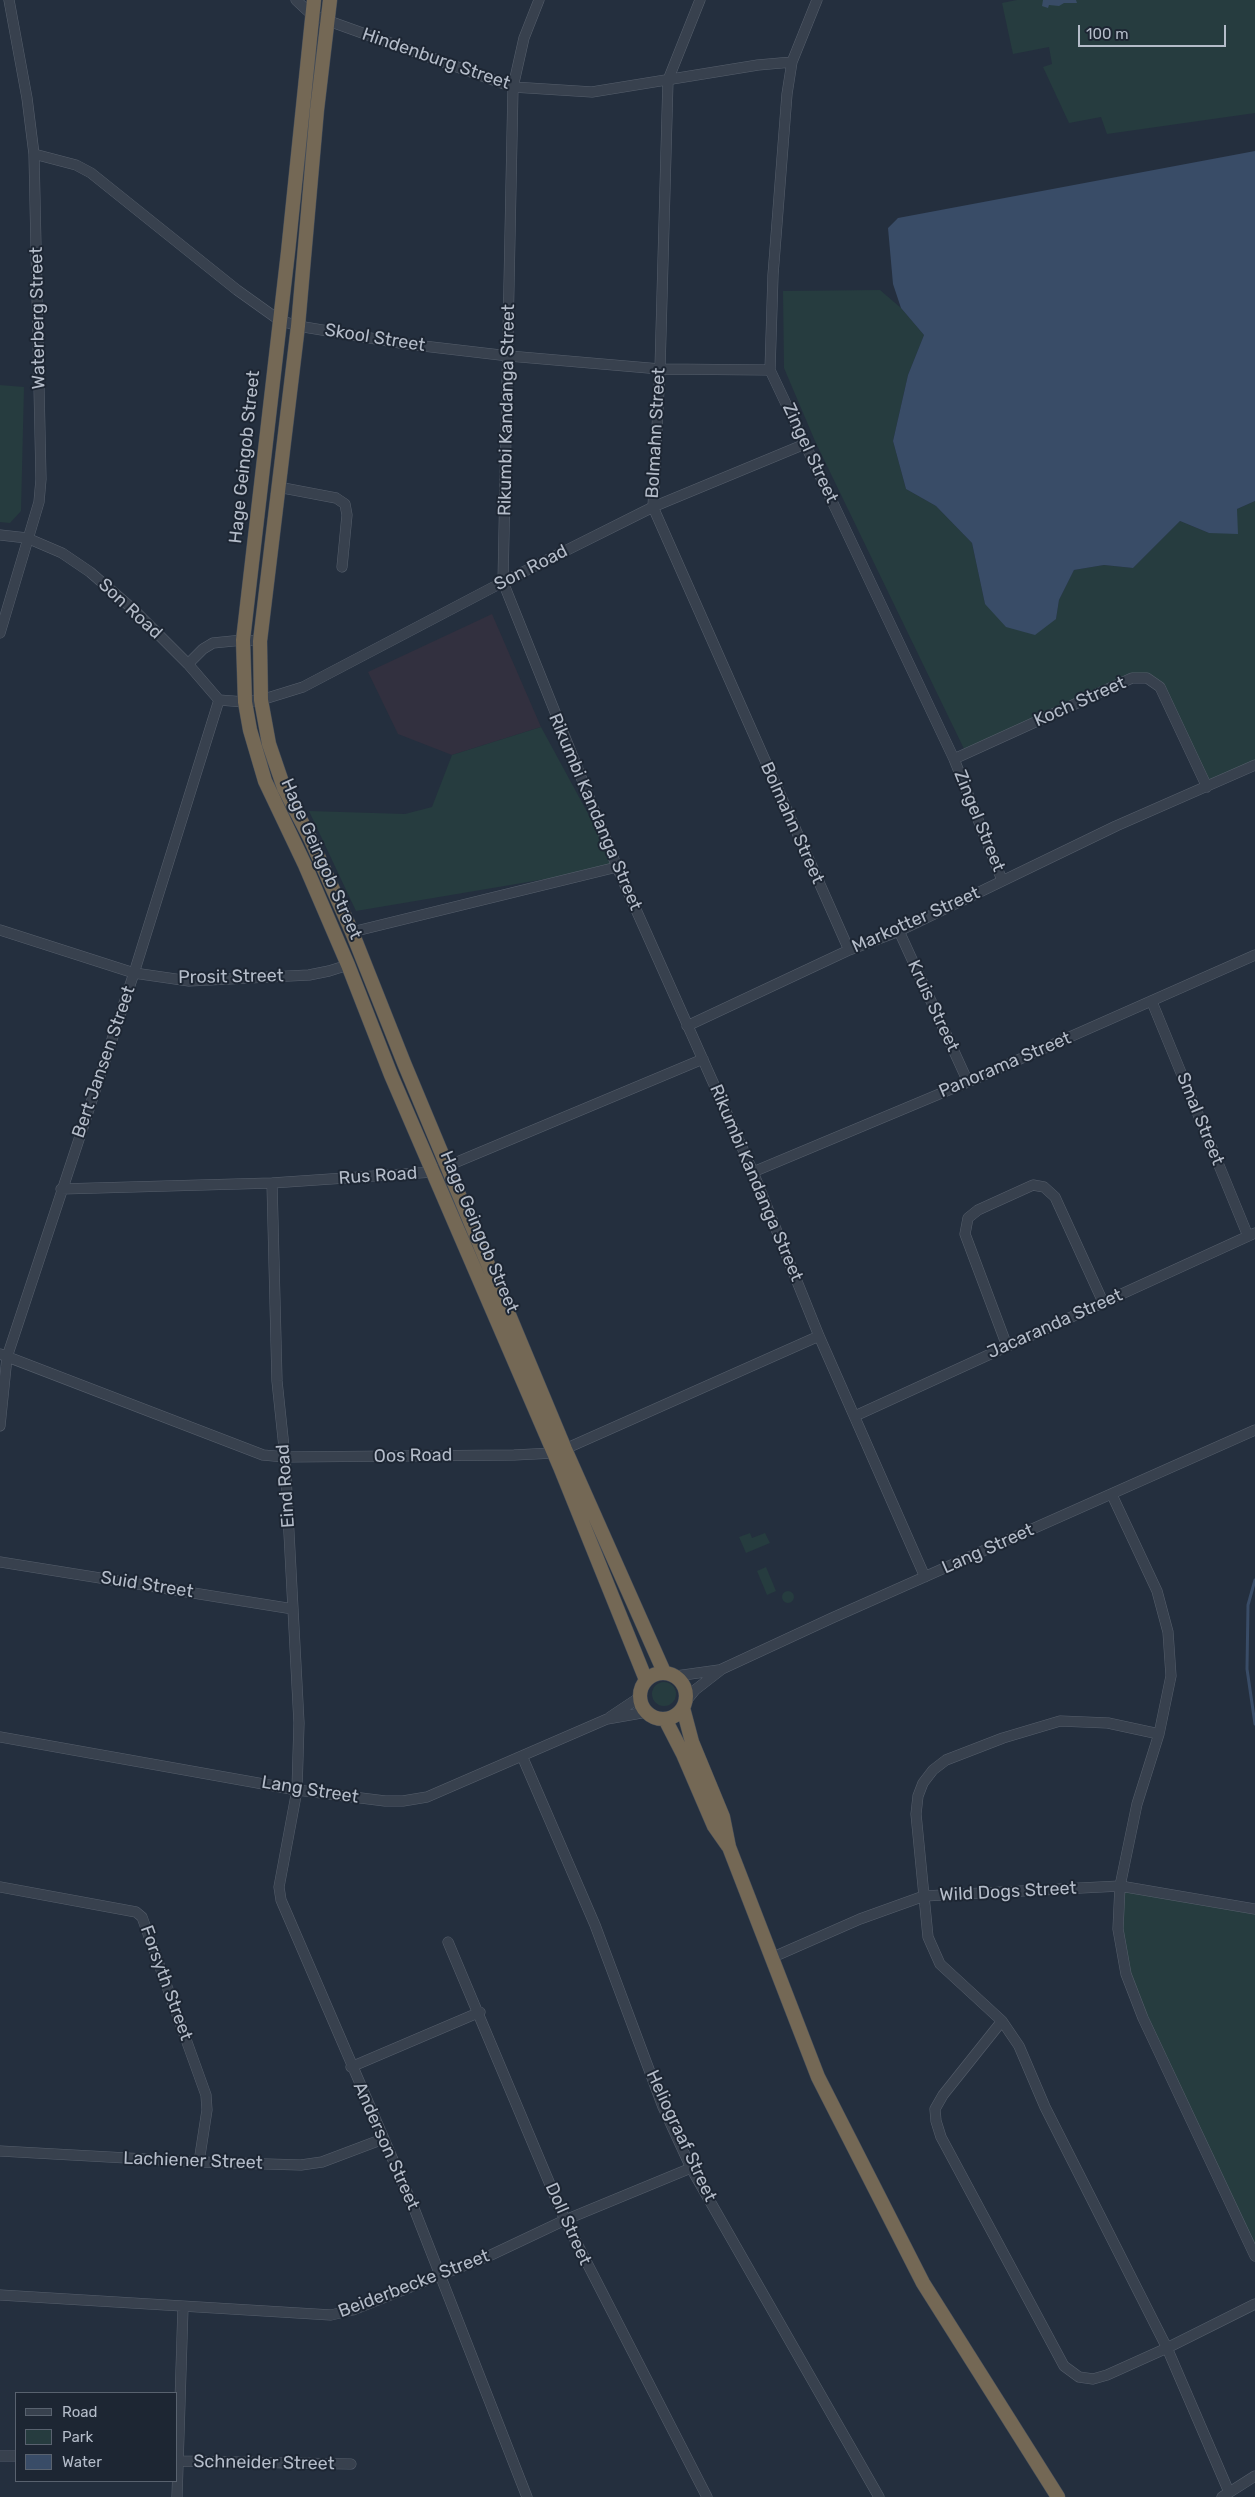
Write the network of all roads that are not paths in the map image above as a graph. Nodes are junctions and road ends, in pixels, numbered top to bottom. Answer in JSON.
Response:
{"nodes":[{"id":1,"x":9,"y":0,"type":"edge"},
{"id":2,"x":296,"y":0,"type":"edge"},
{"id":3,"x":330,"y":0,"type":"edge"},
{"id":4,"x":539,"y":0,"type":"edge"},
{"id":5,"x":700,"y":0,"type":"edge"},
{"id":6,"x":818,"y":0,"type":"edge"},
{"id":7,"x":313,"y":7,"type":"edge"},
{"id":8,"x":326,"y":20,"type":"junction"},
{"id":9,"x":792,"y":62,"type":"junction"},
{"id":10,"x":668,"y":80,"type":"junction"},
{"id":11,"x":513,"y":87,"type":"junction"},
{"id":12,"x":34,"y":154,"type":"junction"},
{"id":13,"x":288,"y":252,"type":"junction"},
{"id":14,"x":304,"y":254,"type":"junction"},
{"id":15,"x":279,"y":320,"type":"junction"},
{"id":16,"x":298,"y":326,"type":"junction"},
{"id":17,"x":509,"y":356,"type":"junction"},
{"id":18,"x":660,"y":369,"type":"junction"},
{"id":19,"x":770,"y":370,"type":"junction"},
{"id":20,"x":805,"y":444,"type":"junction"},
{"id":21,"x":278,"y":487,"type":"junction"},
{"id":22,"x":652,"y":507,"type":"junction"},
{"id":23,"x":0,"y":536,"type":"edge"},
{"id":24,"x":28,"y":538,"type":"junction"},
{"id":25,"x":342,"y":567,"type":"dead end"},
{"id":26,"x":503,"y":582,"type":"junction"},
{"id":27,"x":249,"y":590,"type":"junction"},
{"id":28,"x":265,"y":592,"type":"junction"},
{"id":29,"x":0,"y":633,"type":"edge"},
{"id":30,"x":243,"y":640,"type":"junction"},
{"id":31,"x":260,"y":642,"type":"junction"},
{"id":32,"x":188,"y":664,"type":"junction"},
{"id":33,"x":219,"y":700,"type":"junction"},
{"id":34,"x":261,"y":700,"type":"junction"},
{"id":35,"x":245,"y":702,"type":"junction"},
{"id":36,"x":954,"y":759,"type":"junction"},
{"id":37,"x":1255,"y":765,"type":"edge"},
{"id":38,"x":1208,"y":787,"type":"junction"},
{"id":39,"x":617,"y":866,"type":"junction"},
{"id":40,"x":1002,"y":880,"type":"junction"},
{"id":41,"x":0,"y":930,"type":"edge"},
{"id":42,"x":899,"y":931,"type":"junction"},
{"id":43,"x":352,"y":932,"type":"junction"},
{"id":44,"x":849,"y":950,"type":"junction"},
{"id":45,"x":1255,"y":955,"type":"edge"},
{"id":46,"x":348,"y":965,"type":"junction"},
{"id":47,"x":134,"y":973,"type":"junction"},
{"id":48,"x":1152,"y":1002,"type":"junction"},
{"id":49,"x":687,"y":1026,"type":"junction"},
{"id":50,"x":703,"y":1059,"type":"junction"},
{"id":51,"x":968,"y":1082,"type":"junction"},
{"id":52,"x":448,"y":1166,"type":"junction"},
{"id":53,"x":433,"y":1172,"type":"junction"},
{"id":54,"x":753,"y":1172,"type":"junction"},
{"id":55,"x":272,"y":1183,"type":"junction"},
{"id":56,"x":62,"y":1189,"type":"junction"},
{"id":57,"x":1252,"y":1234,"type":"edge"},
{"id":58,"x":1103,"y":1302,"type":"junction"},
{"id":59,"x":819,"y":1336,"type":"junction"},
{"id":60,"x":1007,"y":1346,"type":"junction"},
{"id":61,"x":3,"y":1355,"type":"edge"},
{"id":62,"x":854,"y":1416,"type":"junction"},
{"id":63,"x":0,"y":1426,"type":"edge"},
{"id":64,"x":1255,"y":1430,"type":"edge"},
{"id":65,"x":559,"y":1451,"type":"junction"},
{"id":66,"x":285,"y":1457,"type":"junction"},
{"id":67,"x":1112,"y":1495,"type":"junction"},
{"id":68,"x":0,"y":1562,"type":"edge"},
{"id":69,"x":925,"y":1577,"type":"junction"},
{"id":70,"x":293,"y":1609,"type":"junction"},
{"id":71,"x":722,"y":1669,"type":"junction"},
{"id":72,"x":670,"y":1674,"type":"junction"},
{"id":73,"x":646,"y":1680,"type":"junction"},
{"id":74,"x":640,"y":1697,"type":"junction"},
{"id":75,"x":685,"y":1704,"type":"junction"},
{"id":76,"x":647,"y":1712,"type":"junction"},
{"id":77,"x":607,"y":1719,"type":"junction"},
{"id":78,"x":665,"y":1719,"type":"junction"},
{"id":79,"x":1158,"y":1734,"type":"junction"},
{"id":80,"x":0,"y":1736,"type":"edge"},
{"id":81,"x":522,"y":1756,"type":"junction"},
{"id":82,"x":297,"y":1790,"type":"junction"},
{"id":83,"x":729,"y":1847,"type":"junction"},
{"id":84,"x":1120,"y":1886,"type":"junction"},
{"id":85,"x":0,"y":1887,"type":"edge"},
{"id":86,"x":924,"y":1896,"type":"junction"},
{"id":87,"x":1255,"y":1909,"type":"edge"},
{"id":88,"x":448,"y":1942,"type":"dead end"},
{"id":89,"x":771,"y":1958,"type":"junction"},
{"id":90,"x":480,"y":2012,"type":"junction"},
{"id":91,"x":1002,"y":2021,"type":"junction"},
{"id":92,"x":351,"y":2067,"type":"junction"},
{"id":93,"x":383,"y":2139,"type":"junction"},
{"id":94,"x":0,"y":2151,"type":"edge"},
{"id":95,"x":200,"y":2162,"type":"junction"},
{"id":96,"x":691,"y":2168,"type":"junction"},
{"id":97,"x":565,"y":2220,"type":"junction"},
{"id":98,"x":1255,"y":2256,"type":"edge"},
{"id":99,"x":440,"y":2274,"type":"junction"},
{"id":100,"x":0,"y":2295,"type":"edge"},
{"id":101,"x":1255,"y":2304,"type":"edge"},
{"id":102,"x":183,"y":2307,"type":"junction"},
{"id":103,"x":1167,"y":2348,"type":"junction"},
{"id":104,"x":178,"y":2435,"type":"edge"},
{"id":105,"x":0,"y":2456,"type":"edge"},
{"id":106,"x":15,"y":2456,"type":"edge"},
{"id":107,"x":178,"y":2461,"type":"edge"},
{"id":108,"x":351,"y":2464,"type":"dead end"},
{"id":109,"x":1255,"y":2476,"type":"edge"},
{"id":110,"x":177,"y":2482,"type":"edge"},
{"id":111,"x":1226,"y":2494,"type":"edge"},
{"id":112,"x":177,"y":2497,"type":"edge"},
{"id":113,"x":527,"y":2497,"type":"edge"},
{"id":114,"x":707,"y":2497,"type":"edge"},
{"id":115,"x":879,"y":2497,"type":"edge"},
{"id":116,"x":1058,"y":2497,"type":"edge"}],
"edges":[{"from":1,"to":12,"type":"street","name":"Waterberg Street"},
{"from":2,"to":7,"type":"street","name":"Hindenburg Street"},
{"from":3,"to":8,"type":"highway","name":"Hage Geingob Street"},
{"from":4,"to":11,"type":"street","name":"Rikumbi Kandanga Street"},
{"from":5,"to":10,"type":"street","name":"Bolmahn Street"},
{"from":6,"to":9,"type":"street","name":"Zingel Street"},
{"from":7,"to":8,"type":"street","name":"Hindenburg Street"},
{"from":7,"to":13,"type":"highway","name":"Hage Geingob Street"},
{"from":8,"to":11,"type":"street","name":"Hindenburg Street"},
{"from":8,"to":14,"type":"highway","name":"Hage Geingob Street"},
{"from":9,"to":10,"type":"street","name":"Hindenburg Street"},
{"from":9,"to":19,"type":"street","name":"Zingel Street"},
{"from":10,"to":11,"type":"street","name":"Hindenburg Street"},
{"from":10,"to":18,"type":"street","name":"Bolmahn Street"},
{"from":11,"to":17,"type":"street","name":"Rikumbi Kandanga Street"},
{"from":12,"to":15,"type":"street","name":"Skool Street"},
{"from":12,"to":24,"type":"street","name":"Waterberg Street"},
{"from":13,"to":14,"type":"highway"},
{"from":13,"to":15,"type":"highway","name":"Hage Geingob Street"},
{"from":14,"to":16,"type":"highway","name":"Hage Geingob Street"},
{"from":15,"to":16,"type":"street","name":"Skool Street"},
{"from":15,"to":27,"type":"highway","name":"Hage Geingob Street"},
{"from":16,"to":17,"type":"street","name":"Skool Street"},
{"from":16,"to":21,"type":"highway","name":"Hage Geingob Street"},
{"from":17,"to":18,"type":"street","name":"Skool Street"},
{"from":17,"to":26,"type":"street","name":"Rikumbi Kandanga Street"},
{"from":18,"to":19,"type":"street","name":"Skool Street"},
{"from":18,"to":22,"type":"street","name":"Bolmahn Street"},
{"from":19,"to":20,"type":"street","name":"Zingel Street"},
{"from":20,"to":22,"type":"street","name":"Son Road"},
{"from":20,"to":36,"type":"street","name":"Zingel Street"},
{"from":21,"to":25,"type":"street"},
{"from":21,"to":28,"type":"highway","name":"Hage Geingob Street"},
{"from":22,"to":26,"type":"street","name":"Son Road"},
{"from":22,"to":44,"type":"street","name":"Bolmahn Street"},
{"from":23,"to":24,"type":"street","name":"Son Road"},
{"from":24,"to":29,"type":"street","name":"Waterberg Street"},
{"from":24,"to":32,"type":"street","name":"Son Road"},
{"from":26,"to":34,"type":"street","name":"Son Road"},
{"from":26,"to":39,"type":"street","name":"Rikumbi Kandanga Street"},
{"from":27,"to":28,"type":"highway"},
{"from":27,"to":30,"type":"highway","name":"Hage Geingob Street"},
{"from":28,"to":31,"type":"highway","name":"Hage Geingob Street"},
{"from":30,"to":31,"type":"street"},
{"from":30,"to":32,"type":"street"},
{"from":30,"to":35,"type":"highway","name":"Hage Geingob Street"},
{"from":31,"to":34,"type":"highway","name":"Hage Geingob Street"},
{"from":32,"to":33,"type":"street","name":"Son Road"},
{"from":33,"to":35,"type":"street"},
{"from":33,"to":47,"type":"street","name":"Bert Jansen Street"},
{"from":34,"to":35,"type":"street","name":"Son Road"},
{"from":34,"to":43,"type":"highway","name":"Hage Geingob Street"},
{"from":35,"to":46,"type":"highway","name":"Hage Geingob Street"},
{"from":36,"to":38,"type":"street","name":"Koch Street"},
{"from":36,"to":40,"type":"street","name":"Zingel Street"},
{"from":37,"to":38,"type":"street","name":"Markotter Street"},
{"from":38,"to":40,"type":"street","name":"Markotter Street"},
{"from":39,"to":43,"type":"street"},
{"from":39,"to":49,"type":"street","name":"Rikumbi Kandanga Street"},
{"from":40,"to":42,"type":"street","name":"Markotter Street"},
{"from":41,"to":47,"type":"street","name":"Prosit Street"},
{"from":42,"to":44,"type":"street","name":"Markotter Street"},
{"from":42,"to":51,"type":"street","name":"Kruis Street"},
{"from":43,"to":52,"type":"highway","name":"Hage Geingob Street"},
{"from":44,"to":49,"type":"street","name":"Markotter Street"},
{"from":45,"to":48,"type":"street","name":"Panorama Street"},
{"from":46,"to":47,"type":"street","name":"Prosit Street"},
{"from":46,"to":53,"type":"highway","name":"Hage Geingob Street"},
{"from":47,"to":56,"type":"street","name":"Bert Jansen Street"},
{"from":48,"to":51,"type":"street","name":"Panorama Street"},
{"from":48,"to":57,"type":"street","name":"Smal Street"},
{"from":49,"to":50,"type":"street","name":"Rikumbi Kandanga Street"},
{"from":50,"to":52,"type":"street","name":"Rus Road"},
{"from":50,"to":54,"type":"street","name":"Rikumbi Kandanga Street"},
{"from":51,"to":54,"type":"street","name":"Panorama Street"},
{"from":52,"to":53,"type":"street","name":"Rus Road"},
{"from":52,"to":65,"type":"highway","name":"Hage Geingob Street"},
{"from":53,"to":55,"type":"street","name":"Rus Road"},
{"from":53,"to":65,"type":"highway","name":"Hage Geingob Street"},
{"from":54,"to":59,"type":"street","name":"Rikumbi Kandanga Street"},
{"from":55,"to":56,"type":"street","name":"Rus Road"},
{"from":55,"to":66,"type":"street","name":"Eind Road"},
{"from":56,"to":61,"type":"street","name":"Bert Jansen Street"},
{"from":57,"to":58,"type":"street","name":"Jacaranda Street"},
{"from":58,"to":60,"type":"street","name":"Jacaranda Street"},
{"from":58,"to":60,"type":"street"},
{"from":59,"to":62,"type":"street","name":"Rikumbi Kandanga Street"},
{"from":59,"to":65,"type":"street","name":"Oos Road"},
{"from":60,"to":62,"type":"street","name":"Jacaranda Street"},
{"from":61,"to":63,"type":"street","name":"Bert Jansen Street"},
{"from":61,"to":66,"type":"street","name":"Oos Road"},
{"from":62,"to":69,"type":"street","name":"Rikumbi Kandanga Street"},
{"from":64,"to":67,"type":"street","name":"Lang Street"},
{"from":65,"to":66,"type":"street","name":"Oos Road"},
{"from":65,"to":72,"type":"highway","name":"Hage Geingob Street"},
{"from":65,"to":73,"type":"highway","name":"Hage Geingob Street"},
{"from":66,"to":70,"type":"street","name":"Eind Road"},
{"from":67,"to":69,"type":"street","name":"Lang Street"},
{"from":67,"to":79,"type":"street"},
{"from":68,"to":70,"type":"street","name":"Suid Street"},
{"from":69,"to":71,"type":"street","name":"Lang Street"},
{"from":70,"to":82,"type":"street","name":"Eind Road"},
{"from":71,"to":72,"type":"street","name":"Lang Street"},
{"from":71,"to":75,"type":"street","name":"Lang Street"},
{"from":72,"to":73,"type":"highway"},
{"from":72,"to":75,"type":"highway","name":"Hage Geingob Street"},
{"from":73,"to":74,"type":"highway"},
{"from":74,"to":76,"type":"highway"},
{"from":74,"to":77,"type":"street","name":"Lang Street"},
{"from":75,"to":78,"type":"highway"},
{"from":75,"to":83,"type":"highway","name":"Hage Geingob Street"},
{"from":76,"to":77,"type":"street","name":"Lang Street"},
{"from":76,"to":78,"type":"highway"},
{"from":77,"to":81,"type":"street","name":"Lang Street"},
{"from":78,"to":83,"type":"highway"},
{"from":79,"to":84,"type":"street"},
{"from":79,"to":86,"type":"street"},
{"from":80,"to":82,"type":"street","name":"Lang Street"},
{"from":81,"to":82,"type":"street","name":"Lang Street"},
{"from":81,"to":96,"type":"street","name":"Heliograaf Street"},
{"from":82,"to":92,"type":"street","name":"Anderson Street"},
{"from":83,"to":89,"type":"highway"},
{"from":84,"to":86,"type":"street","name":"Wild Dogs Street"},
{"from":84,"to":87,"type":"street","name":"Wild Dogs Street"},
{"from":84,"to":98,"type":"street"},
{"from":85,"to":95,"type":"street","name":"Forsyth Street"},
{"from":86,"to":89,"type":"street","name":"Wild Dogs Street"},
{"from":86,"to":91,"type":"street"},
{"from":88,"to":90,"type":"street","name":"Doll Street"},
{"from":89,"to":116,"type":"highway"},
{"from":90,"to":92,"type":"street"},
{"from":90,"to":97,"type":"street","name":"Doll Street"},
{"from":91,"to":103,"type":"street"},
{"from":91,"to":103,"type":"street"},
{"from":92,"to":93,"type":"street","name":"Anderson Street"},
{"from":93,"to":95,"type":"street","name":"Lachiener Street"},
{"from":93,"to":99,"type":"street","name":"Anderson Street"},
{"from":94,"to":95,"type":"street","name":"Lachiener Street"},
{"from":96,"to":97,"type":"street","name":"Beiderbecke Street"},
{"from":96,"to":115,"type":"street","name":"Heliograaf Street"},
{"from":97,"to":99,"type":"street","name":"Beiderbecke Street"},
{"from":97,"to":114,"type":"street","name":"Doll Street"},
{"from":99,"to":102,"type":"street","name":"Beiderbecke Street"},
{"from":99,"to":113,"type":"street","name":"Anderson Street"},
{"from":100,"to":102,"type":"street","name":"Beiderbecke Street"},
{"from":101,"to":103,"type":"street"},
{"from":102,"to":104,"type":"street"},
{"from":103,"to":111,"type":"street"},
{"from":105,"to":106,"type":"street"},
{"from":107,"to":108,"type":"street","name":"Schneider Street"},
{"from":109,"to":111,"type":"street"},
{"from":110,"to":112,"type":"street"}]}
